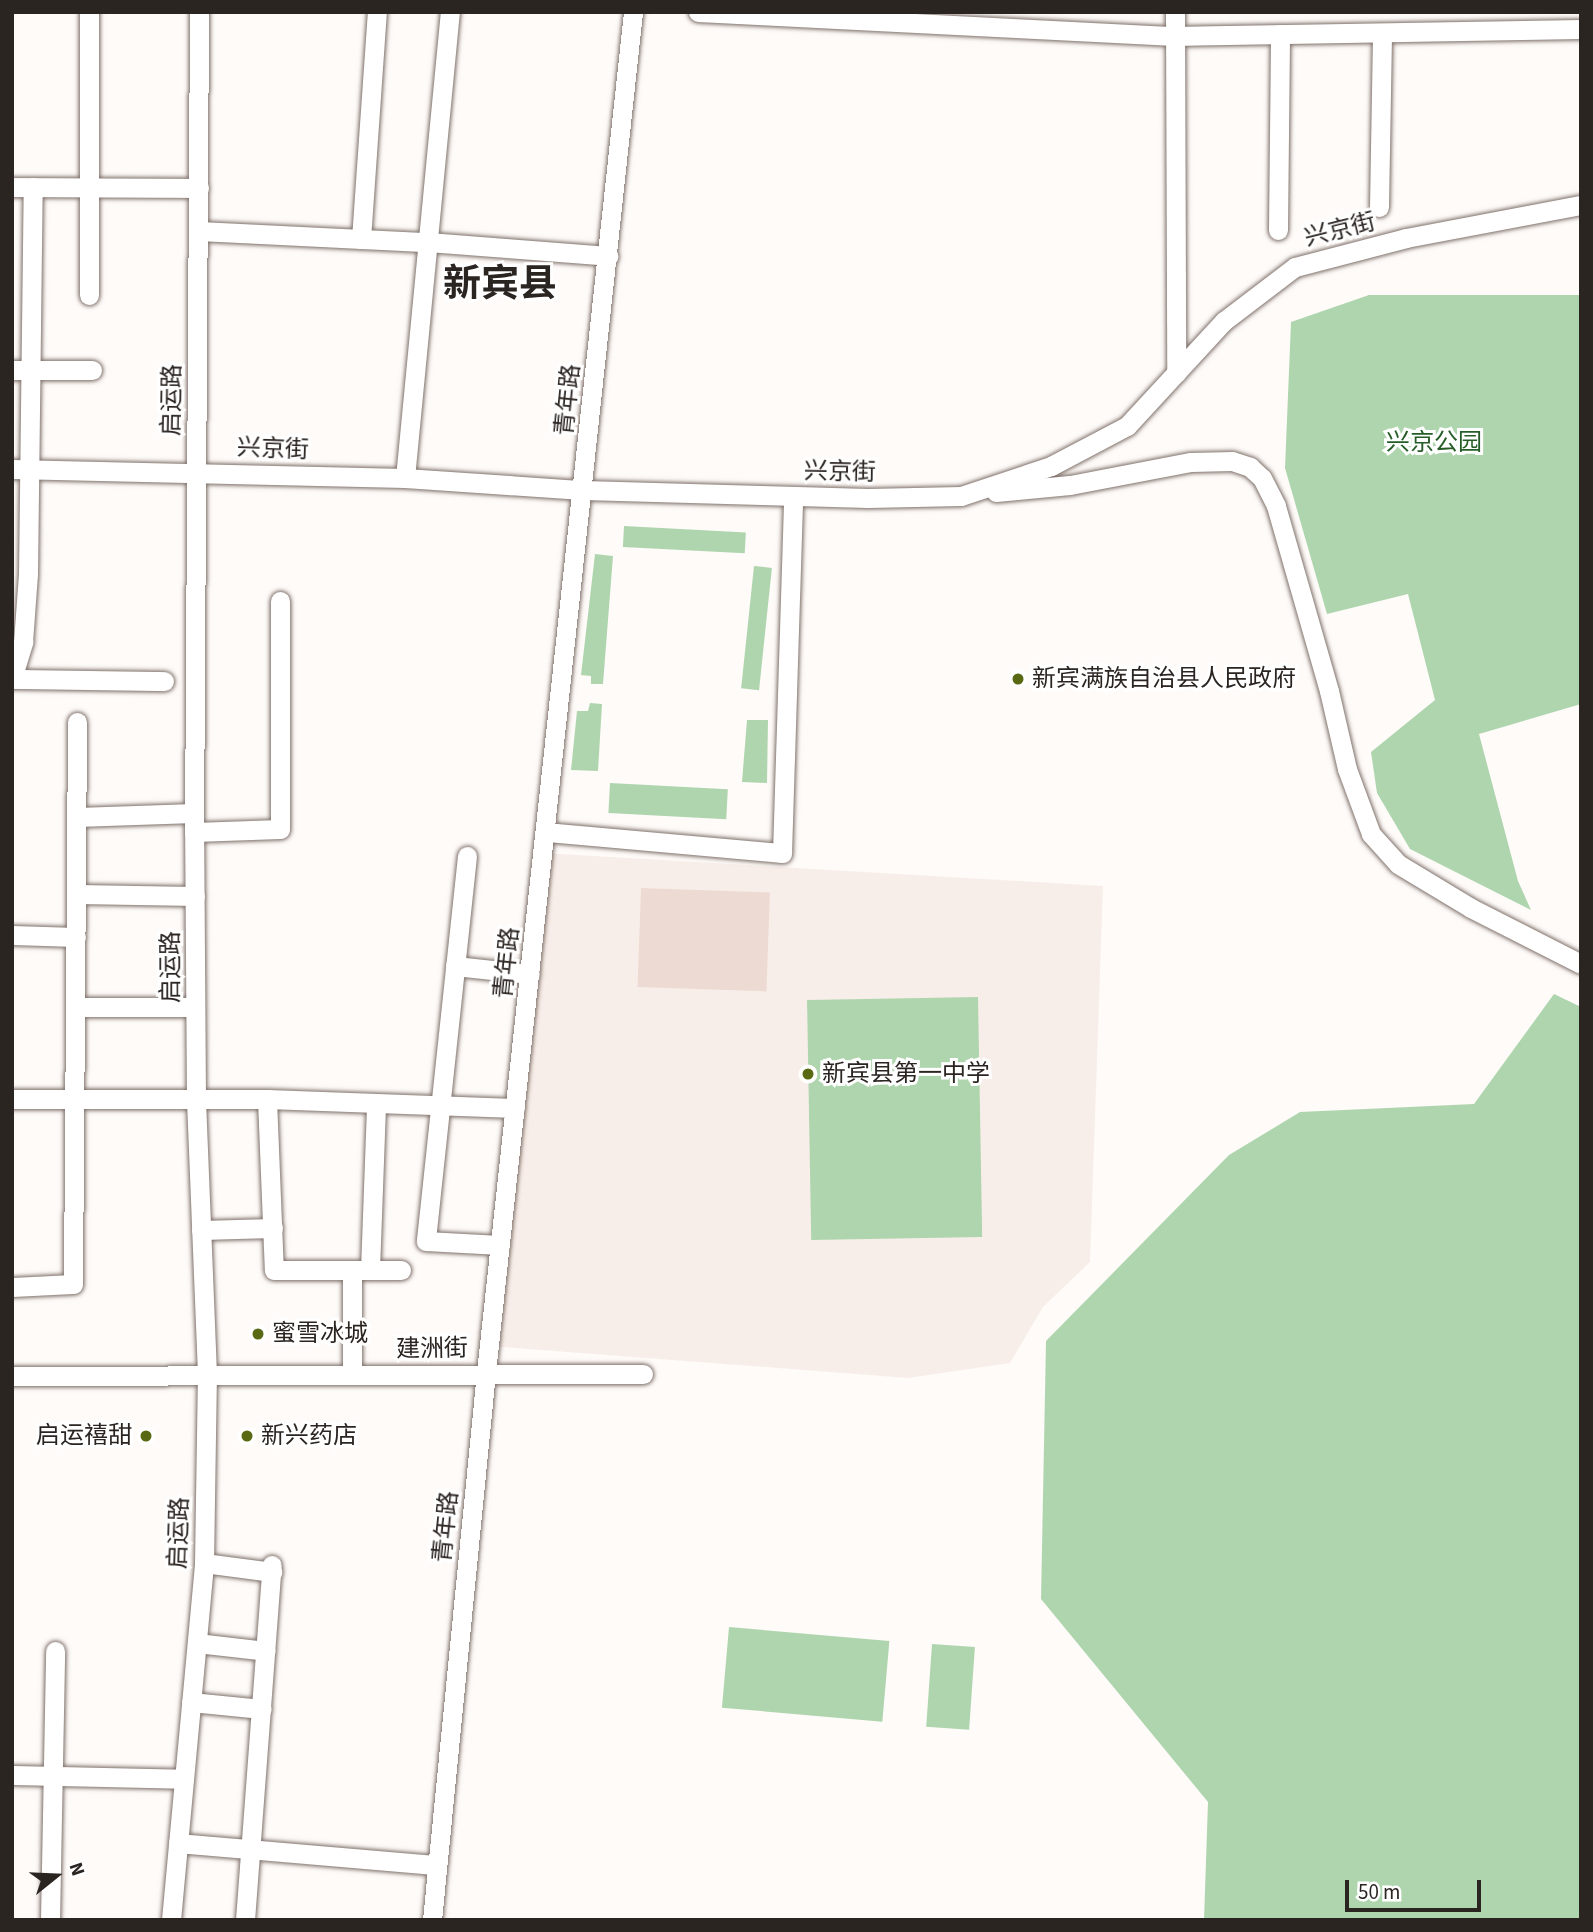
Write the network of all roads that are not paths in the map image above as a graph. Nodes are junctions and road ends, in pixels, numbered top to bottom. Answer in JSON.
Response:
{"nodes":[{"id":1,"x":89,"y":12,"type":"edge"},
{"id":2,"x":200,"y":12,"type":"edge"},
{"id":3,"x":377,"y":12,"type":"edge"},
{"id":4,"x":450,"y":12,"type":"edge"},
{"id":5,"x":633,"y":12,"type":"edge"},
{"id":6,"x":698,"y":12,"type":"edge"},
{"id":7,"x":1175,"y":12,"type":"edge"},
{"id":8,"x":1581,"y":29,"type":"edge"},
{"id":9,"x":1382,"y":33,"type":"junction"},
{"id":10,"x":1280,"y":34,"type":"junction"},
{"id":11,"x":1174,"y":36,"type":"junction"},
{"id":12,"x":12,"y":187,"type":"edge"},
{"id":13,"x":33,"y":187,"type":"junction"},
{"id":14,"x":89,"y":187,"type":"junction"},
{"id":15,"x":199,"y":188,"type":"junction"},
{"id":16,"x":1581,"y":205,"type":"edge"},
{"id":17,"x":1379,"y":207,"type":"dead end"},
{"id":18,"x":1278,"y":230,"type":"dead end"},
{"id":19,"x":200,"y":231,"type":"junction"},
{"id":20,"x":361,"y":239,"type":"junction"},
{"id":21,"x":428,"y":242,"type":"junction"},
{"id":22,"x":608,"y":256,"type":"junction"},
{"id":23,"x":89,"y":295,"type":"dead end"},
{"id":24,"x":21,"y":370,"type":"edge"},
{"id":25,"x":92,"y":370,"type":"dead end"},
{"id":26,"x":1176,"y":373,"type":"junction"},
{"id":27,"x":21,"y":469,"type":"edge"},
{"id":28,"x":196,"y":471,"type":"junction"},
{"id":29,"x":405,"y":478,"type":"junction"},
{"id":30,"x":583,"y":490,"type":"junction"},
{"id":31,"x":793,"y":496,"type":"junction"},
{"id":32,"x":961,"y":496,"type":"junction"},
{"id":33,"x":20,"y":573,"type":"edge"},
{"id":34,"x":280,"y":601,"type":"dead end"},
{"id":35,"x":12,"y":679,"type":"edge"},
{"id":36,"x":163,"y":681,"type":"dead end"},
{"id":37,"x":77,"y":722,"type":"dead end"},
{"id":38,"x":77,"y":817,"type":"junction"},
{"id":39,"x":194,"y":823,"type":"junction"},
{"id":40,"x":546,"y":832,"type":"junction"},
{"id":41,"x":467,"y":856,"type":"dead end"},
{"id":42,"x":76,"y":894,"type":"junction"},
{"id":43,"x":195,"y":895,"type":"junction"},
{"id":44,"x":12,"y":935,"type":"edge"},
{"id":45,"x":76,"y":937,"type":"junction"},
{"id":46,"x":1581,"y":964,"type":"edge"},
{"id":47,"x":455,"y":966,"type":"junction"},
{"id":48,"x":530,"y":974,"type":"junction"},
{"id":49,"x":76,"y":1007,"type":"junction"},
{"id":50,"x":195,"y":1007,"type":"junction"},
{"id":51,"x":12,"y":1099,"type":"edge"},
{"id":52,"x":76,"y":1099,"type":"junction"},
{"id":53,"x":196,"y":1099,"type":"junction"},
{"id":54,"x":267,"y":1099,"type":"junction"},
{"id":55,"x":376,"y":1103,"type":"junction"},
{"id":56,"x":440,"y":1105,"type":"junction"},
{"id":57,"x":515,"y":1108,"type":"junction"},
{"id":58,"x":272,"y":1228,"type":"junction"},
{"id":59,"x":201,"y":1230,"type":"junction"},
{"id":60,"x":500,"y":1245,"type":"junction"},
{"id":61,"x":361,"y":1269,"type":"junction"},
{"id":62,"x":401,"y":1270,"type":"dead end"},
{"id":63,"x":12,"y":1287,"type":"edge"},
{"id":64,"x":486,"y":1372,"type":"junction"},
{"id":65,"x":207,"y":1374,"type":"junction"},
{"id":66,"x":352,"y":1374,"type":"junction"},
{"id":67,"x":643,"y":1374,"type":"dead end"},
{"id":68,"x":12,"y":1376,"type":"edge"},
{"id":69,"x":204,"y":1563,"type":"junction"},
{"id":70,"x":197,"y":1643,"type":"junction"},
{"id":71,"x":55,"y":1651,"type":"dead end"},
{"id":72,"x":266,"y":1651,"type":"junction"},
{"id":73,"x":191,"y":1702,"type":"junction"},
{"id":74,"x":262,"y":1709,"type":"junction"},
{"id":75,"x":12,"y":1775,"type":"edge"},
{"id":76,"x":53,"y":1776,"type":"junction"},
{"id":77,"x":184,"y":1779,"type":"junction"},
{"id":78,"x":178,"y":1843,"type":"junction"},
{"id":79,"x":251,"y":1850,"type":"junction"},
{"id":80,"x":437,"y":1865,"type":"junction"},
{"id":81,"x":50,"y":1920,"type":"edge"},
{"id":82,"x":171,"y":1920,"type":"edge"},
{"id":83,"x":245,"y":1920,"type":"edge"},
{"id":84,"x":432,"y":1920,"type":"edge"}],
"edges":[{"from":1,"to":14,"type":"street"},
{"from":2,"to":15,"type":"street","name":"启运路"},
{"from":3,"to":20,"type":"street"},
{"from":4,"to":21,"type":"street"},
{"from":5,"to":22,"type":"street","name":"青年路"},
{"from":6,"to":11,"type":"street"},
{"from":7,"to":11,"type":"street"},
{"from":8,"to":9,"type":"street"},
{"from":9,"to":10,"type":"street"},
{"from":9,"to":17,"type":"street"},
{"from":10,"to":11,"type":"street"},
{"from":10,"to":18,"type":"street"},
{"from":11,"to":26,"type":"street"},
{"from":12,"to":13,"type":"street"},
{"from":13,"to":14,"type":"street"},
{"from":13,"to":24,"type":"street"},
{"from":14,"to":15,"type":"street"},
{"from":14,"to":23,"type":"street"},
{"from":15,"to":19,"type":"street","name":"启运路"},
{"from":16,"to":26,"type":"street","name":"兴京街"},
{"from":19,"to":20,"type":"street"},
{"from":19,"to":28,"type":"street","name":"启运路"},
{"from":20,"to":21,"type":"street"},
{"from":21,"to":22,"type":"street"},
{"from":21,"to":29,"type":"street"},
{"from":22,"to":30,"type":"street","name":"青年路"},
{"from":24,"to":25,"type":"street"},
{"from":24,"to":27,"type":"street"},
{"from":26,"to":32,"type":"street","name":"兴京街"},
{"from":27,"to":28,"type":"street","name":"兴京街"},
{"from":27,"to":33,"type":"street"},
{"from":28,"to":29,"type":"street","name":"兴京街"},
{"from":28,"to":39,"type":"street","name":"启运路"},
{"from":29,"to":30,"type":"street","name":"兴京街"},
{"from":30,"to":31,"type":"street","name":"兴京街"},
{"from":30,"to":40,"type":"street","name":"青年路"},
{"from":31,"to":32,"type":"street","name":"兴京街"},
{"from":31,"to":40,"type":"street"},
{"from":32,"to":46,"type":"street"},
{"from":33,"to":35,"type":"street"},
{"from":34,"to":39,"type":"street"},
{"from":35,"to":36,"type":"street"},
{"from":37,"to":38,"type":"street"},
{"from":38,"to":39,"type":"street"},
{"from":38,"to":42,"type":"street"},
{"from":39,"to":43,"type":"street","name":"启运路"},
{"from":40,"to":48,"type":"street","name":"青年路"},
{"from":41,"to":47,"type":"street"},
{"from":42,"to":43,"type":"street"},
{"from":42,"to":45,"type":"street"},
{"from":43,"to":50,"type":"street","name":"启运路"},
{"from":44,"to":45,"type":"street"},
{"from":45,"to":49,"type":"street"},
{"from":47,"to":48,"type":"street"},
{"from":47,"to":56,"type":"street"},
{"from":48,"to":57,"type":"street","name":"青年路"},
{"from":49,"to":50,"type":"street"},
{"from":49,"to":52,"type":"street"},
{"from":50,"to":53,"type":"street","name":"启运路"},
{"from":51,"to":52,"type":"street"},
{"from":52,"to":53,"type":"street"},
{"from":52,"to":63,"type":"street"},
{"from":53,"to":54,"type":"street"},
{"from":53,"to":59,"type":"street","name":"启运路"},
{"from":54,"to":55,"type":"street"},
{"from":54,"to":58,"type":"street"},
{"from":55,"to":56,"type":"street"},
{"from":55,"to":61,"type":"street"},
{"from":56,"to":57,"type":"street"},
{"from":56,"to":60,"type":"street"},
{"from":57,"to":60,"type":"street","name":"青年路"},
{"from":58,"to":59,"type":"street"},
{"from":58,"to":61,"type":"street"},
{"from":59,"to":65,"type":"street","name":"启运路"},
{"from":60,"to":64,"type":"street","name":"青年路"},
{"from":61,"to":62,"type":"street"},
{"from":61,"to":66,"type":"street"},
{"from":64,"to":66,"type":"street","name":"建洲街"},
{"from":64,"to":67,"type":"street","name":"建洲街"},
{"from":64,"to":80,"type":"street","name":"青年路"},
{"from":65,"to":66,"type":"street","name":"建洲街"},
{"from":65,"to":68,"type":"street","name":"建洲街"},
{"from":65,"to":69,"type":"street","name":"启运路"},
{"from":69,"to":70,"type":"street","name":"启运路"},
{"from":69,"to":72,"type":"street"},
{"from":70,"to":72,"type":"street"},
{"from":70,"to":73,"type":"street","name":"启运路"},
{"from":71,"to":76,"type":"street"},
{"from":72,"to":74,"type":"street"},
{"from":73,"to":74,"type":"street"},
{"from":73,"to":77,"type":"street","name":"启运路"},
{"from":74,"to":79,"type":"street"},
{"from":75,"to":76,"type":"street"},
{"from":76,"to":77,"type":"street"},
{"from":76,"to":81,"type":"street"},
{"from":77,"to":78,"type":"street","name":"启运路"},
{"from":78,"to":79,"type":"street"},
{"from":78,"to":82,"type":"street","name":"启运路"},
{"from":79,"to":80,"type":"street"},
{"from":79,"to":83,"type":"street"},
{"from":80,"to":84,"type":"street","name":"青年路"}]}
